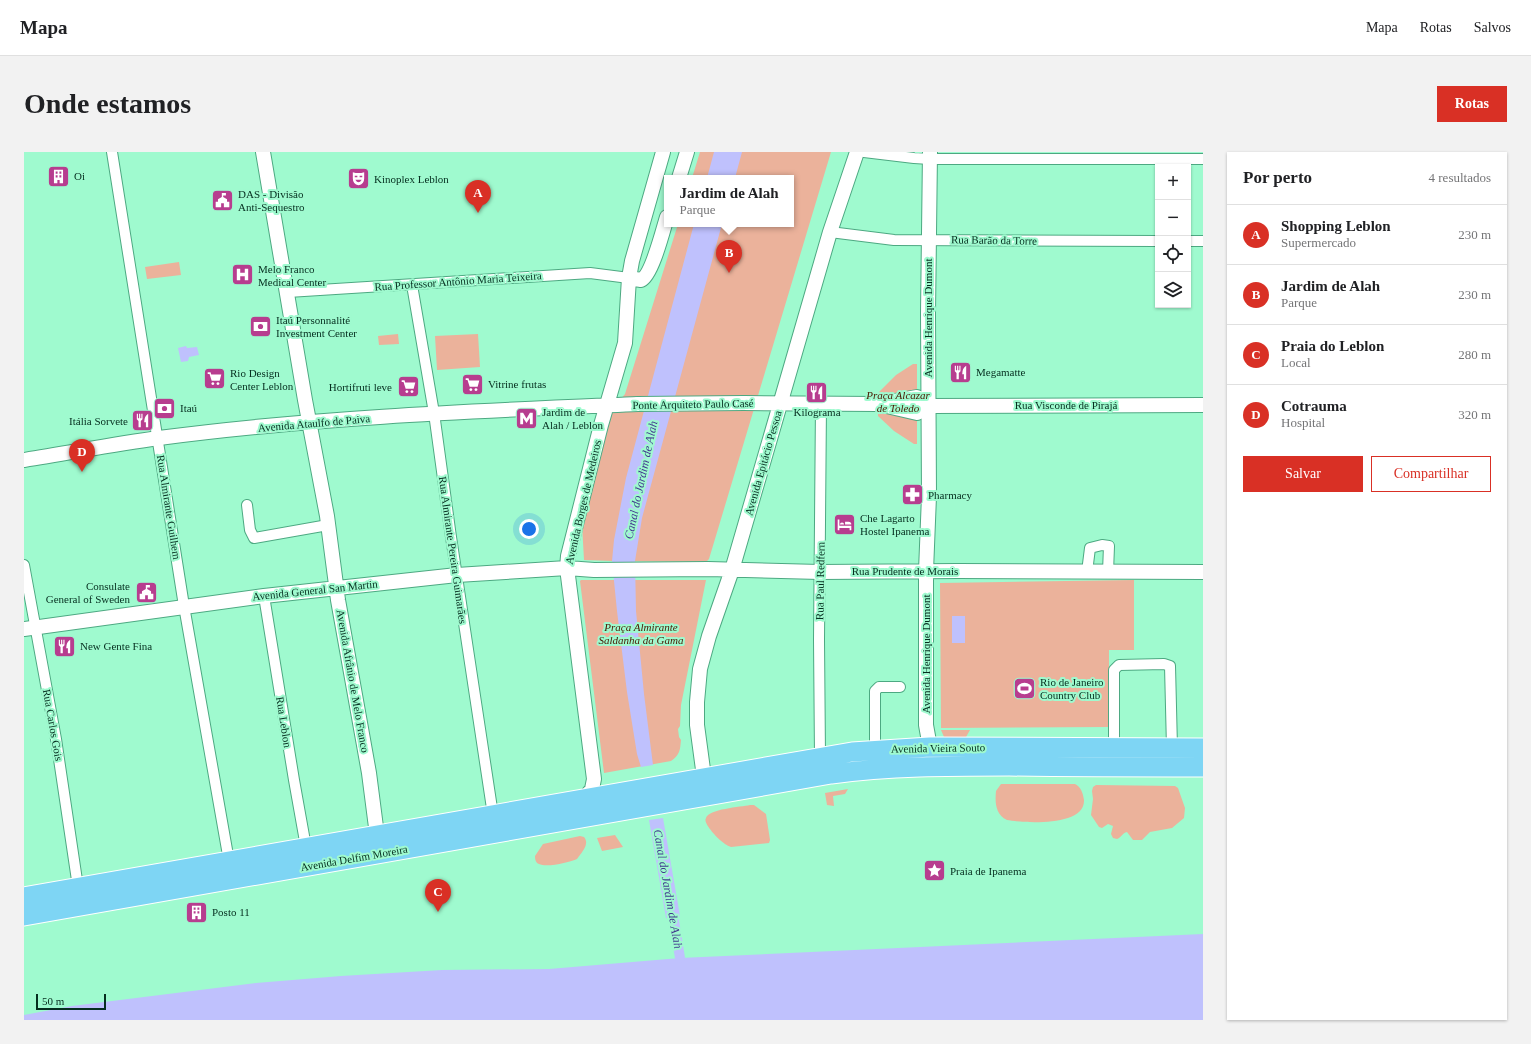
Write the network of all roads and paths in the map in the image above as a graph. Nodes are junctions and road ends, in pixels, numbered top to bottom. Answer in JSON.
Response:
{"nodes":[{"id":1,"x":112,"y":152,"type":"edge"},
{"id":2,"x":263,"y":152,"type":"edge"},
{"id":3,"x":663,"y":152,"type":"edge"},
{"id":4,"x":687,"y":152,"type":"edge"},
{"id":5,"x":857,"y":152,"type":"edge"},
{"id":6,"x":864,"y":152,"type":"edge"},
{"id":7,"x":930,"y":155,"type":"edge"},
{"id":8,"x":1203,"y":160,"type":"edge"},
{"id":9,"x":680,"y":175,"type":"edge"},
{"id":10,"x":664,"y":227,"type":"edge"},
{"id":11,"x":830,"y":232,"type":"junction"},
{"id":12,"x":929,"y":240,"type":"junction"},
{"id":13,"x":1155,"y":241,"type":"edge"},
{"id":14,"x":1191,"y":241,"type":"edge"},
{"id":15,"x":1203,"y":241,"type":"edge"},
{"id":16,"x":629,"y":278,"type":"junction"},
{"id":17,"x":412,"y":285,"type":"junction"},
{"id":18,"x":288,"y":292,"type":"junction"},
{"id":19,"x":780,"y":404,"type":"junction"},
{"id":20,"x":822,"y":404,"type":"junction"},
{"id":21,"x":1203,"y":405,"type":"edge"},
{"id":22,"x":607,"y":406,"type":"junction"},
{"id":23,"x":928,"y":406,"type":"junction"},
{"id":24,"x":434,"y":413,"type":"junction"},
{"id":25,"x":309,"y":422,"type":"junction"},
{"id":26,"x":158,"y":438,"type":"junction"},
{"id":27,"x":24,"y":460,"type":"edge"},
{"id":28,"x":247,"y":505,"type":"dead end"},
{"id":29,"x":328,"y":526,"type":"junction"},
{"id":30,"x":24,"y":565,"type":"edge"},
{"id":31,"x":567,"y":568,"type":"junction"},
{"id":32,"x":608,"y":570,"type":"joint"},
{"id":33,"x":732,"y":570,"type":"junction"},
{"id":34,"x":820,"y":572,"type":"junction"},
{"id":35,"x":926,"y":572,"type":"junction"},
{"id":36,"x":1087,"y":572,"type":"junction"},
{"id":37,"x":1108,"y":572,"type":"junction"},
{"id":38,"x":1203,"y":572,"type":"edge"},
{"id":39,"x":456,"y":575,"type":"junction"},
{"id":40,"x":337,"y":588,"type":"junction"},
{"id":41,"x":264,"y":596,"type":"junction"},
{"id":42,"x":184,"y":606,"type":"junction"},
{"id":43,"x":30,"y":628,"type":"edge"},
{"id":44,"x":900,"y":687,"type":"dead end"},
{"id":45,"x":930,"y":747,"type":"junction"},
{"id":46,"x":1114,"y":748,"type":"junction"},
{"id":47,"x":1172,"y":748,"type":"junction"},
{"id":48,"x":1203,"y":748,"type":"edge"},
{"id":49,"x":875,"y":750,"type":"junction"},
{"id":50,"x":820,"y":757,"type":"junction"},
{"id":51,"x":944,"y":766,"type":"junction"},
{"id":52,"x":1203,"y":767,"type":"edge"},
{"id":53,"x":704,"y":777,"type":"junction"},
{"id":54,"x":676,"y":782,"type":"joint"},
{"id":55,"x":585,"y":798,"type":"junction"},
{"id":56,"x":683,"y":800,"type":"joint"},
{"id":57,"x":618,"y":811,"type":"junction"},
{"id":58,"x":493,"y":815,"type":"junction"},
{"id":59,"x":377,"y":835,"type":"junction"},
{"id":60,"x":306,"y":847,"type":"junction"},
{"id":61,"x":390,"y":852,"type":"junction"},
{"id":62,"x":229,"y":861,"type":"junction"},
{"id":63,"x":78,"y":887,"type":"junction"},
{"id":64,"x":24,"y":897,"type":"edge"},
{"id":65,"x":24,"y":916,"type":"edge"}],
"edges":[{"from":1,"to":26,"type":"street","name":"Rua Almirante Guilhem"},
{"from":2,"to":18,"type":"main road","name":"Avenida Afrânio de Melo Franco"},
{"from":3,"to":16,"type":"main road","name":"Avenida Borges de Medeiros"},
{"from":4,"to":9,"type":"main road"},
{"from":5,"to":11,"type":"main road","name":"Avenida Epitácio Pessoa"},
{"from":6,"to":7,"type":"street"},
{"from":7,"to":8,"type":"street"},
{"from":7,"to":12,"type":"main road","name":"Avenida Henrique Dumont"},
{"from":10,"to":16,"type":"main road"},
{"from":11,"to":12,"type":"street","name":"Rua Barão da Torre"},
{"from":11,"to":19,"type":"main road","name":"Avenida Epitácio Pessoa"},
{"from":12,"to":13,"type":"street","name":"Rua Barão da Torre"},
{"from":12,"to":23,"type":"main road","name":"Avenida Henrique Dumont"},
{"from":14,"to":15,"type":"street"},
{"from":16,"to":17,"type":"street","name":"Rua Professor Antônio Maria Teixeira"},
{"from":16,"to":22,"type":"main road","name":"Avenida Borges de Medeiros"},
{"from":17,"to":18,"type":"street","name":"Rua Professor Antônio Maria Teixeira"},
{"from":17,"to":24,"type":"street","name":"Rua Almirante Pereira Guimarães"},
{"from":18,"to":25,"type":"main road","name":"Avenida Afrânio de Melo Franco"},
{"from":19,"to":20,"type":"main road","name":"Rua Visconde de Pirajá"},
{"from":19,"to":22,"type":"main road","name":"Ponte Arquiteto Paulo Casé","bridge":true},
{"from":19,"to":33,"type":"main road","name":"Avenida Epitácio Pessoa"},
{"from":20,"to":23,"type":"main road","name":"Rua Visconde de Pirajá"},
{"from":20,"to":34,"type":"street","name":"Rua Paul Redfern"},
{"from":21,"to":23,"type":"main road","name":"Rua Visconde de Pirajá"},
{"from":22,"to":24,"type":"main road","name":"Avenida Ataulfo de Paiva"},
{"from":22,"to":31,"type":"main road","name":"Avenida Borges de Medeiros"},
{"from":23,"to":35,"type":"main road","name":"Avenida Henrique Dumont"},
{"from":24,"to":25,"type":"main road","name":"Avenida Ataulfo de Paiva"},
{"from":24,"to":39,"type":"street","name":"Rua Almirante Pereira Guimarães"},
{"from":25,"to":26,"type":"main road","name":"Avenida Ataulfo de Paiva"},
{"from":25,"to":29,"type":"main road","name":"Avenida Afrânio de Melo Franco"},
{"from":26,"to":27,"type":"main road","name":"Avenida Ataulfo de Paiva"},
{"from":26,"to":42,"type":"street","name":"Rua Almirante Guilhem"},
{"from":28,"to":29,"type":"street"},
{"from":29,"to":40,"type":"main road","name":"Avenida Afrânio de Melo Franco"},
{"from":30,"to":43,"type":"street","name":"Rua Carlos Gois"},
{"from":31,"to":32,"type":"main road","name":"Avenida General San Martin"},
{"from":31,"to":39,"type":"main road","name":"Avenida General San Martin"},
{"from":31,"to":55,"type":"main road","name":"Avenida Borges de Medeiros"},
{"from":32,"to":33,"type":"main road","name":"Rua Prudente de Morais"},
{"from":33,"to":34,"type":"main road","name":"Rua Prudente de Morais"},
{"from":33,"to":53,"type":"main road","name":"Avenida Epitácio Pessoa"},
{"from":34,"to":35,"type":"main road","name":"Rua Prudente de Morais"},
{"from":34,"to":50,"type":"street","name":"Rua Paul Redfern"},
{"from":35,"to":36,"type":"main road","name":"Rua Prudente de Morais"},
{"from":35,"to":45,"type":"main road","name":"Avenida Henrique Dumont"},
{"from":36,"to":37,"type":"main road","name":"Rua Prudente de Morais"},
{"from":36,"to":37,"type":"street"},
{"from":37,"to":38,"type":"main road","name":"Rua Prudente de Morais"},
{"from":39,"to":40,"type":"main road","name":"Avenida General San Martin"},
{"from":39,"to":58,"type":"street","name":"Rua Almirante Pereira Guimarães"},
{"from":40,"to":41,"type":"main road","name":"Avenida General San Martin"},
{"from":40,"to":59,"type":"main road","name":"Avenida Afrânio de Melo Franco"},
{"from":41,"to":42,"type":"main road","name":"Avenida General San Martin"},
{"from":41,"to":60,"type":"street","name":"Rua Leblon"},
{"from":42,"to":43,"type":"main road","name":"Avenida General San Martin"},
{"from":42,"to":62,"type":"street","name":"Rua Almirante Guilhem"},
{"from":43,"to":63,"type":"street","name":"Rua Carlos Gois"},
{"from":44,"to":49,"type":"street"},
{"from":45,"to":46,"type":"highway","name":"Avenida Vieira Souto"},
{"from":45,"to":49,"type":"highway","name":"Avenida Vieira Souto"},
{"from":45,"to":51,"type":"main road","name":"Avenida Henrique Dumont"},
{"from":46,"to":47,"type":"highway","name":"Avenida Vieira Souto"},
{"from":46,"to":47,"type":"street"},
{"from":47,"to":48,"type":"highway","name":"Avenida Vieira Souto"},
{"from":49,"to":50,"type":"highway","name":"Avenida Vieira Souto"},
{"from":50,"to":53,"type":"highway","name":"Avenida Vieira Souto"},
{"from":51,"to":52,"type":"highway","name":"Avenida Vieira Souto"},
{"from":51,"to":56,"type":"highway","name":"Avenida Vieira Souto"},
{"from":53,"to":54,"type":"highway","name":"Avenida Vieira Souto"},
{"from":53,"to":57,"type":"highway"},
{"from":54,"to":55,"type":"highway","name":"Avenida Delfim Moreira"},
{"from":55,"to":58,"type":"highway","name":"Avenida Delfim Moreira"},
{"from":56,"to":57,"type":"highway","name":"Avenida Delfim Moreira"},
{"from":57,"to":61,"type":"highway","name":"Avenida Delfim Moreira"},
{"from":58,"to":59,"type":"highway","name":"Avenida Delfim Moreira"},
{"from":59,"to":60,"type":"highway","name":"Avenida Delfim Moreira"},
{"from":59,"to":61,"type":"main road"},
{"from":60,"to":62,"type":"highway","name":"Avenida Delfim Moreira"},
{"from":61,"to":65,"type":"highway","name":"Avenida Delfim Moreira"},
{"from":62,"to":63,"type":"highway","name":"Avenida Delfim Moreira"},
{"from":63,"to":64,"type":"highway","name":"Avenida Delfim Moreira"}]}
